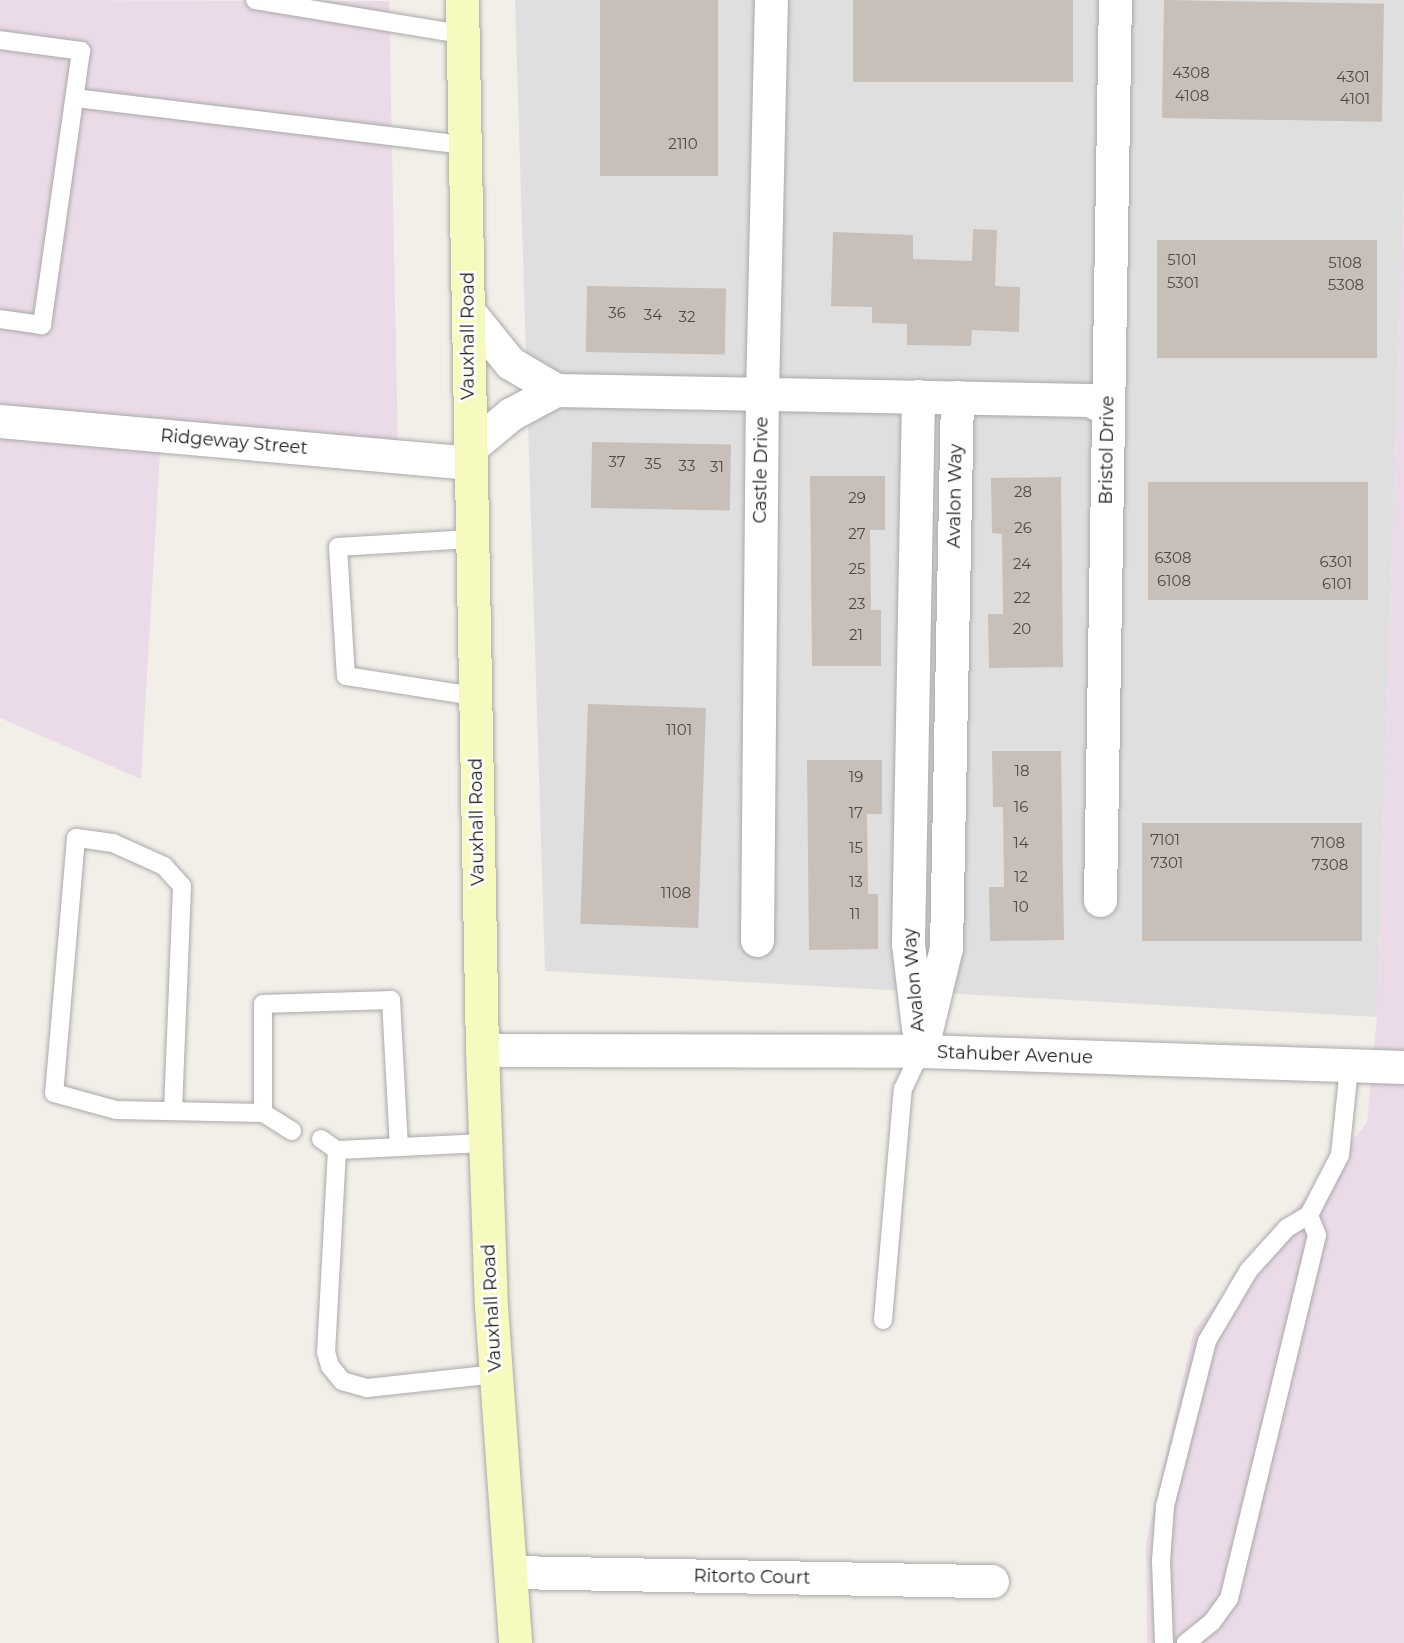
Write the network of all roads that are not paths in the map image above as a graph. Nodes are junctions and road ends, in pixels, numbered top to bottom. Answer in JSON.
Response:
{"nodes":[{"id":1,"x":255,"y":0,"type":"edge"},
{"id":2,"x":462,"y":0,"type":"edge"},
{"id":3,"x":771,"y":0,"type":"edge"},
{"id":4,"x":1115,"y":0,"type":"edge"},
{"id":5,"x":460,"y":34,"type":"junction"},
{"id":6,"x":0,"y":40,"type":"edge"},
{"id":7,"x":75,"y":98,"type":"junction"},
{"id":8,"x":464,"y":145,"type":"junction"},
{"id":9,"x":469,"y":312,"type":"junction"},
{"id":10,"x":0,"y":319,"type":"edge"},
{"id":11,"x":556,"y":390,"type":"junction"},
{"id":12,"x":762,"y":394,"type":"junction"},
{"id":13,"x":918,"y":396,"type":"junction"},
{"id":14,"x":957,"y":397,"type":"junction"},
{"id":15,"x":1108,"y":409,"type":"junction"},
{"id":16,"x":0,"y":421,"type":"edge"},
{"id":17,"x":469,"y":456,"type":"junction"},
{"id":18,"x":470,"y":539,"type":"junction"},
{"id":19,"x":474,"y":696,"type":"junction"},
{"id":20,"x":1100,"y":900,"type":"dead end"},
{"id":21,"x":757,"y":940,"type":"dead end"},
{"id":22,"x":482,"y":1050,"type":"junction"},
{"id":23,"x":921,"y":1051,"type":"junction"},
{"id":24,"x":1404,"y":1067,"type":"edge"},
{"id":25,"x":1349,"y":1068,"type":"junction"},
{"id":26,"x":173,"y":1111,"type":"junction"},
{"id":27,"x":263,"y":1113,"type":"junction"},
{"id":28,"x":292,"y":1131,"type":"dead end"},
{"id":29,"x":321,"y":1139,"type":"dead end"},
{"id":30,"x":485,"y":1143,"type":"junction"},
{"id":31,"x":399,"y":1147,"type":"junction"},
{"id":32,"x":337,"y":1150,"type":"junction"},
{"id":33,"x":1309,"y":1215,"type":"junction"},
{"id":34,"x":883,"y":1320,"type":"dead end"},
{"id":35,"x":496,"y":1374,"type":"junction"},
{"id":36,"x":512,"y":1572,"type":"junction"},
{"id":37,"x":992,"y":1581,"type":"dead end"},
{"id":38,"x":515,"y":1643,"type":"edge"},
{"id":39,"x":1164,"y":1643,"type":"edge"},
{"id":40,"x":1186,"y":1643,"type":"edge"}],
"edges":[{"from":1,"to":5,"type":"lane"},
{"from":2,"to":5,"type":"street","name":"Vauxhall Road"},
{"from":3,"to":12,"type":"street","name":"Castle Drive"},
{"from":4,"to":15,"type":"street","name":"Bristol Drive"},
{"from":5,"to":8,"type":"street","name":"Vauxhall Road"},
{"from":6,"to":7,"type":"lane"},
{"from":7,"to":8,"type":"lane"},
{"from":7,"to":10,"type":"lane"},
{"from":8,"to":9,"type":"street","name":"Vauxhall Road"},
{"from":9,"to":11,"type":"street"},
{"from":9,"to":17,"type":"street","name":"Vauxhall Road"},
{"from":11,"to":12,"type":"street"},
{"from":11,"to":17,"type":"street"},
{"from":12,"to":13,"type":"street"},
{"from":12,"to":21,"type":"street","name":"Castle Drive"},
{"from":13,"to":14,"type":"street"},
{"from":13,"to":23,"type":"street","name":"Avalon Way"},
{"from":14,"to":15,"type":"street"},
{"from":14,"to":23,"type":"street","name":"Avalon Way"},
{"from":15,"to":20,"type":"street","name":"Bristol Drive"},
{"from":16,"to":17,"type":"street","name":"Ridgeway Street"},
{"from":17,"to":18,"type":"street","name":"Vauxhall Road"},
{"from":18,"to":19,"type":"street","name":"Vauxhall Road"},
{"from":18,"to":19,"type":"lane"},
{"from":19,"to":22,"type":"street","name":"Vauxhall Road"},
{"from":22,"to":23,"type":"street","name":"Stahuber Avenue"},
{"from":22,"to":30,"type":"street","name":"Vauxhall Road"},
{"from":23,"to":25,"type":"street","name":"Stahuber Avenue"},
{"from":23,"to":34,"type":"lane"},
{"from":24,"to":25,"type":"street","name":"Stahuber Avenue"},
{"from":25,"to":33,"type":"lane"},
{"from":26,"to":26,"type":"lane"},
{"from":26,"to":27,"type":"lane"},
{"from":27,"to":28,"type":"lane"},
{"from":27,"to":31,"type":"lane"},
{"from":29,"to":32,"type":"lane"},
{"from":30,"to":31,"type":"lane"},
{"from":30,"to":35,"type":"street","name":"Vauxhall Road"},
{"from":31,"to":32,"type":"lane"},
{"from":32,"to":35,"type":"lane"},
{"from":33,"to":39,"type":"lane"},
{"from":33,"to":40,"type":"lane"},
{"from":35,"to":36,"type":"street","name":"Vauxhall Road"},
{"from":36,"to":37,"type":"street","name":"Ritorto Court"},
{"from":36,"to":38,"type":"street","name":"Vauxhall Road"}]}
